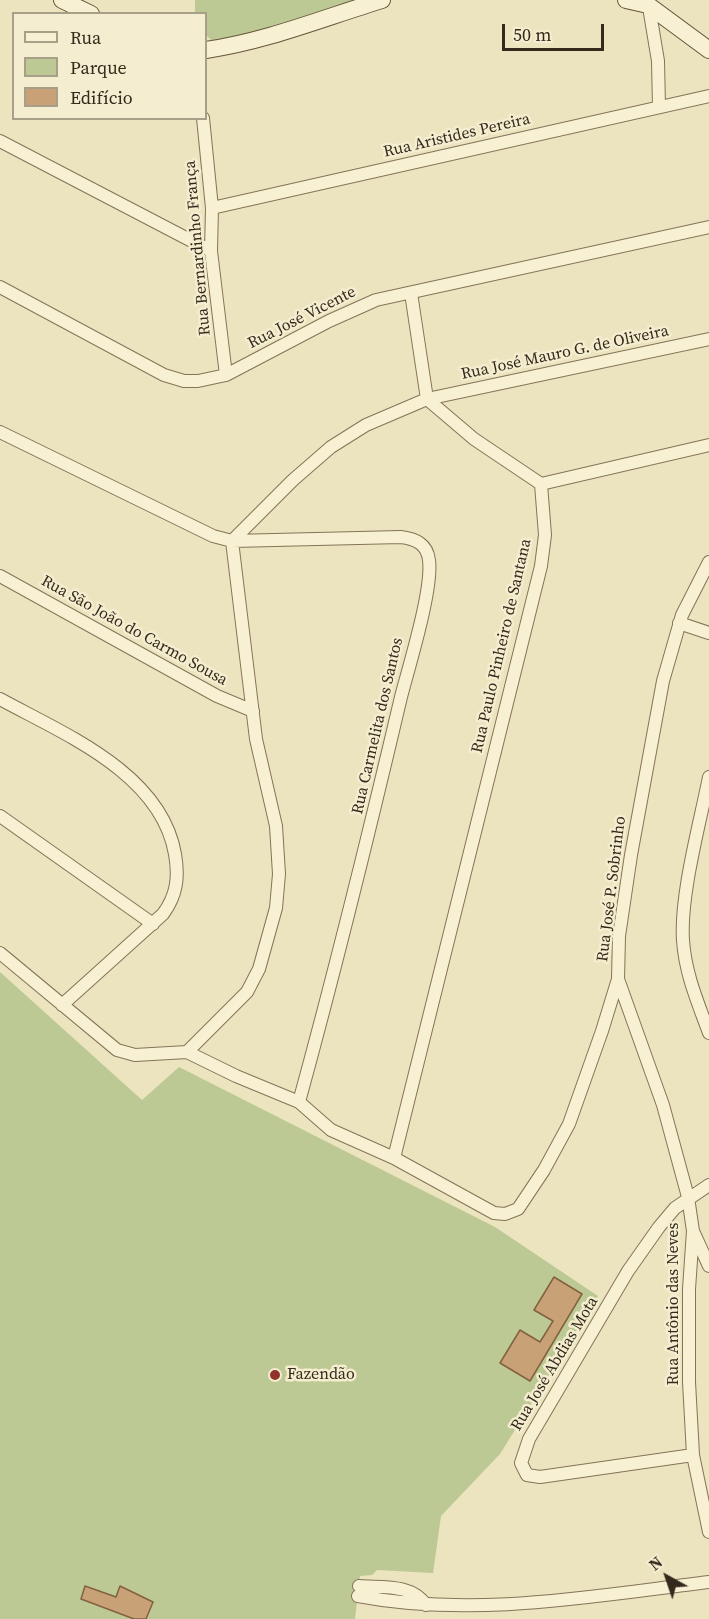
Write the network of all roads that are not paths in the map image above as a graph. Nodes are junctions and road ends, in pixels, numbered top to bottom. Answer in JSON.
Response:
{"nodes":[{"id":1,"x":62,"y":0,"type":"edge"},
{"id":2,"x":382,"y":0,"type":"edge"},
{"id":3,"x":626,"y":0,"type":"edge"},
{"id":4,"x":648,"y":2,"type":"edge"},
{"id":5,"x":88,"y":12,"type":"edge"},
{"id":6,"x":207,"y":50,"type":"edge"},
{"id":7,"x":709,"y":50,"type":"edge"},
{"id":8,"x":709,"y":96,"type":"edge"},
{"id":9,"x":659,"y":107,"type":"junction"},
{"id":10,"x":203,"y":120,"type":"edge"},
{"id":11,"x":0,"y":141,"type":"edge"},
{"id":12,"x":212,"y":208,"type":"junction"},
{"id":13,"x":709,"y":227,"type":"edge"},
{"id":14,"x":211,"y":251,"type":"junction"},
{"id":15,"x":0,"y":287,"type":"edge"},
{"id":16,"x":411,"y":293,"type":"junction"},
{"id":17,"x":709,"y":339,"type":"edge"},
{"id":18,"x":226,"y":375,"type":"junction"},
{"id":19,"x":427,"y":399,"type":"junction"},
{"id":20,"x":0,"y":432,"type":"edge"},
{"id":21,"x":709,"y":445,"type":"edge"},
{"id":22,"x":541,"y":483,"type":"junction"},
{"id":23,"x":232,"y":540,"type":"junction"},
{"id":24,"x":709,"y":562,"type":"edge"},
{"id":25,"x":0,"y":576,"type":"edge"},
{"id":26,"x":679,"y":623,"type":"junction"},
{"id":27,"x":709,"y":633,"type":"edge"},
{"id":28,"x":0,"y":699,"type":"edge"},
{"id":29,"x":253,"y":711,"type":"junction"},
{"id":30,"x":709,"y":777,"type":"edge"},
{"id":31,"x":0,"y":816,"type":"edge"},
{"id":32,"x":153,"y":924,"type":"junction"},
{"id":33,"x":0,"y":953,"type":"edge"},
{"id":34,"x":618,"y":979,"type":"junction"},
{"id":35,"x":62,"y":1005,"type":"junction"},
{"id":36,"x":709,"y":1033,"type":"edge"},
{"id":37,"x":187,"y":1052,"type":"junction"},
{"id":38,"x":298,"y":1102,"type":"junction"},
{"id":39,"x":394,"y":1158,"type":"junction"},
{"id":40,"x":709,"y":1185,"type":"edge"},
{"id":41,"x":688,"y":1197,"type":"junction"},
{"id":42,"x":693,"y":1232,"type":"junction"},
{"id":43,"x":709,"y":1266,"type":"edge"},
{"id":44,"x":693,"y":1455,"type":"junction"},
{"id":45,"x":709,"y":1532,"type":"edge"},
{"id":46,"x":709,"y":1582,"type":"edge"},
{"id":47,"x":358,"y":1591,"type":"dead end"}],
"edges":[{"from":1,"to":5,"type":"main road"},
{"from":2,"to":6,"type":"main road"},
{"from":3,"to":4,"type":"main road"},
{"from":4,"to":7,"type":"main road"},
{"from":4,"to":9,"type":"street"},
{"from":8,"to":9,"type":"street","name":"Rua Aristides Pereira"},
{"from":9,"to":12,"type":"street","name":"Rua Aristides Pereira"},
{"from":10,"to":12,"type":"street","name":"Rua Bernardinho França"},
{"from":11,"to":14,"type":"street"},
{"from":12,"to":14,"type":"street","name":"Rua Bernardinho França"},
{"from":13,"to":16,"type":"street","name":"Rua José Vicente"},
{"from":14,"to":18,"type":"street","name":"Rua Bernardinho França"},
{"from":15,"to":18,"type":"street","name":"Rua José Vicente"},
{"from":16,"to":18,"type":"street","name":"Rua José Vicente"},
{"from":16,"to":19,"type":"street"},
{"from":17,"to":19,"type":"street","name":"Rua José Mauro G. de Oliveira"},
{"from":19,"to":22,"type":"street"},
{"from":19,"to":23,"type":"street"},
{"from":20,"to":23,"type":"street"},
{"from":21,"to":22,"type":"street"},
{"from":22,"to":39,"type":"street","name":"Rua Paulo Pinheiro de Santana"},
{"from":23,"to":29,"type":"street"},
{"from":23,"to":38,"type":"street","name":"Rua Carmelita dos Santos"},
{"from":24,"to":26,"type":"street","name":"Rua José P. Sobrinho"},
{"from":25,"to":29,"type":"street","name":"Rua São João do Carmo Sousa"},
{"from":26,"to":27,"type":"street"},
{"from":26,"to":34,"type":"street","name":"Rua José P. Sobrinho"},
{"from":28,"to":32,"type":"street"},
{"from":29,"to":37,"type":"street"},
{"from":30,"to":36,"type":"street"},
{"from":31,"to":32,"type":"street"},
{"from":32,"to":35,"type":"street"},
{"from":33,"to":35,"type":"street"},
{"from":34,"to":39,"type":"street","name":"Rua José P. Sobrinho"},
{"from":34,"to":41,"type":"street","name":"Rua Antônio das Neves"},
{"from":35,"to":37,"type":"street"},
{"from":37,"to":38,"type":"street"},
{"from":38,"to":39,"type":"street"},
{"from":40,"to":41,"type":"street"},
{"from":41,"to":42,"type":"street","name":"Rua Antônio das Neves"},
{"from":41,"to":44,"type":"street","name":"Rua José Abdias Mota"},
{"from":42,"to":43,"type":"street"},
{"from":42,"to":44,"type":"street","name":"Rua Antônio das Neves"},
{"from":44,"to":45,"type":"street","name":"Rua Antônio das Neves"},
{"from":46,"to":47,"type":"street"}]}
